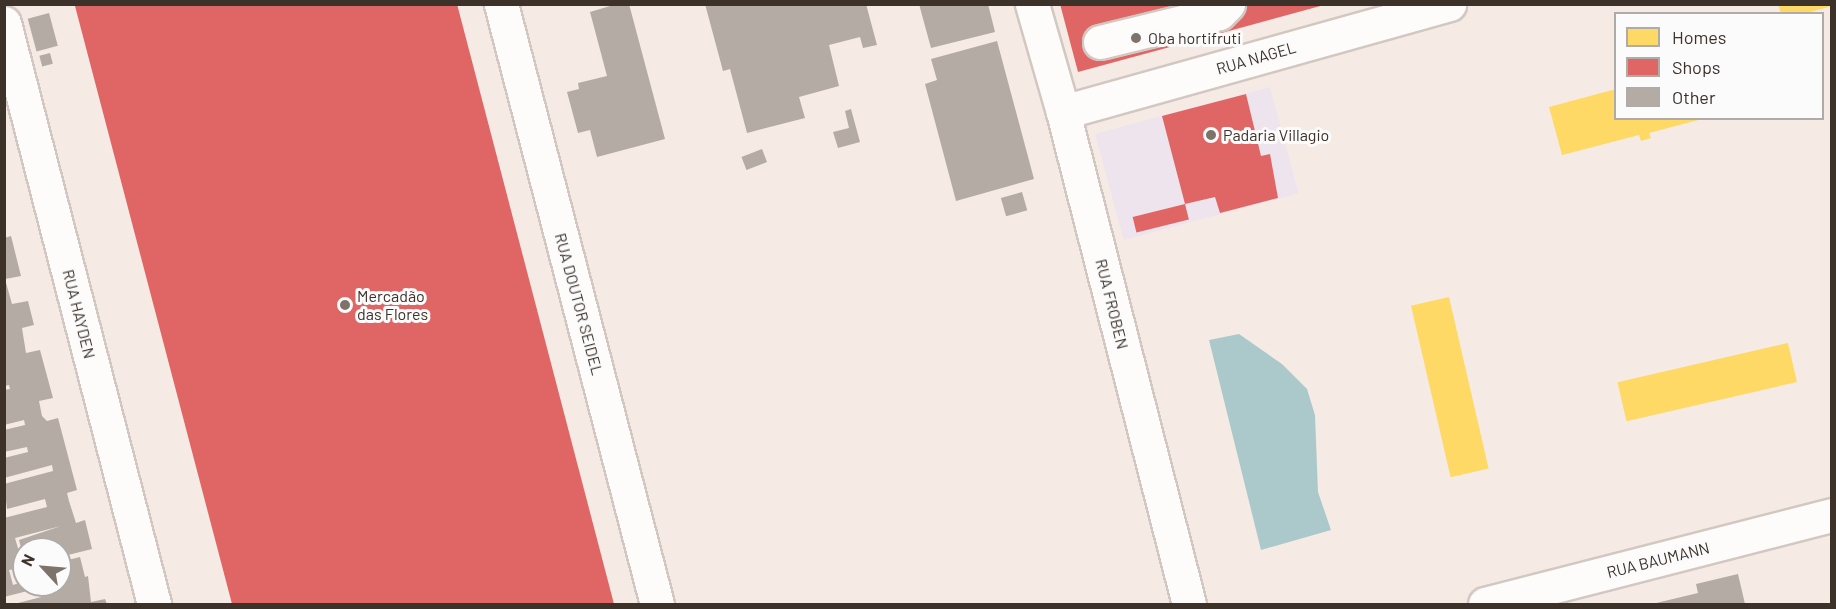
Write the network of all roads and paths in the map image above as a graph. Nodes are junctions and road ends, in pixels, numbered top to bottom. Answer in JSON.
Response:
{"nodes":[{"id":1,"x":501,"y":4,"type":"edge"},
{"id":2,"x":1032,"y":4,"type":"edge"},
{"id":3,"x":1228,"y":4,"type":"edge"},
{"id":4,"x":1449,"y":4,"type":"edge"},
{"id":5,"x":4,"y":23,"type":"edge"},
{"id":6,"x":1100,"y":42,"type":"dead end"},
{"id":7,"x":1063,"y":112,"type":"junction"},
{"id":8,"x":1832,"y":515,"type":"edge"},
{"id":9,"x":154,"y":604,"type":"edge"},
{"id":10,"x":657,"y":604,"type":"edge"},
{"id":11,"x":1189,"y":604,"type":"edge"},
{"id":12,"x":1485,"y":604,"type":"edge"}],
"edges":[{"from":1,"to":10,"type":"street","name":"RUA DOUTOR SEIDEL"},
{"from":2,"to":7,"type":"street","name":"RUA FROBEN"},
{"from":3,"to":6,"type":"street"},
{"from":4,"to":7,"type":"street","name":"RUA NAGEL"},
{"from":5,"to":9,"type":"street","name":"RUA HAYDEN"},
{"from":7,"to":11,"type":"street","name":"RUA FROBEN"},
{"from":8,"to":12,"type":"street","name":"RUA BAUMANN"}]}
